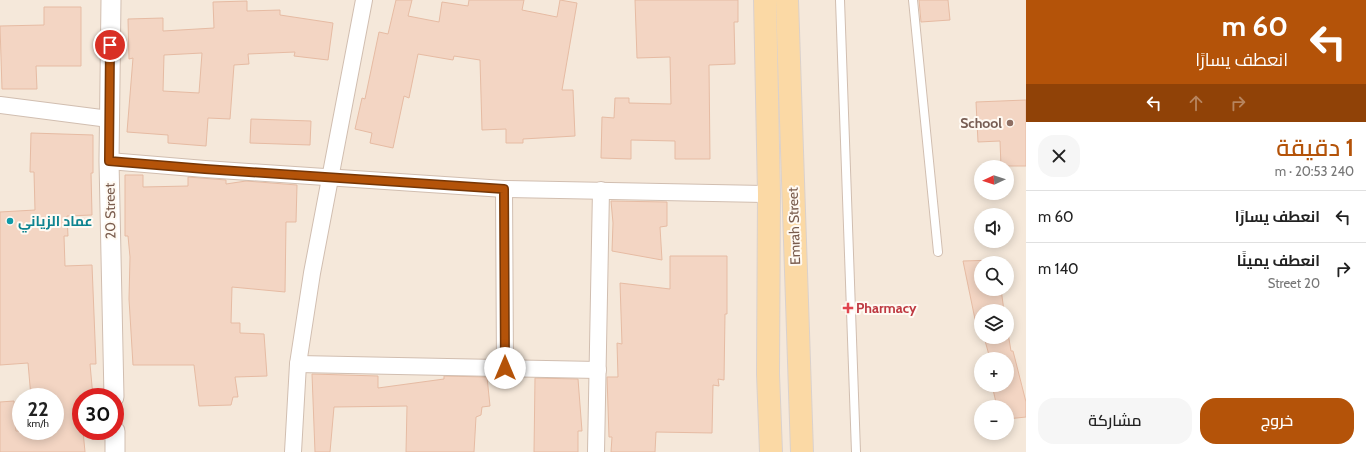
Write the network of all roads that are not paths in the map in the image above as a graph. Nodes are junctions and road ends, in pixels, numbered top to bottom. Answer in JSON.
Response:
{"nodes":[{"id":1,"x":111,"y":0,"type":"edge"},
{"id":2,"x":364,"y":0,"type":"edge"},
{"id":3,"x":765,"y":0,"type":"edge"},
{"id":4,"x":787,"y":0,"type":"edge"},
{"id":5,"x":840,"y":0,"type":"edge"},
{"id":6,"x":913,"y":0,"type":"edge"},
{"id":7,"x":0,"y":105,"type":"edge"},
{"id":8,"x":109,"y":120,"type":"junction"},
{"id":9,"x":109,"y":161,"type":"junction"},
{"id":10,"x":331,"y":177,"type":"junction"},
{"id":11,"x":504,"y":189,"type":"junction"},
{"id":12,"x":601,"y":190,"type":"junction"},
{"id":13,"x":769,"y":194,"type":"junction"},
{"id":14,"x":938,"y":252,"type":"dead end"},
{"id":15,"x":298,"y":364,"type":"junction"},
{"id":16,"x":505,"y":368,"type":"junction"},
{"id":17,"x":598,"y":370,"type":"junction"},
{"id":18,"x":114,"y":388,"type":"edge"},
{"id":19,"x":115,"y":440,"type":"edge"},
{"id":20,"x":115,"y":452,"type":"edge"},
{"id":21,"x":293,"y":452,"type":"edge"},
{"id":22,"x":596,"y":452,"type":"edge"},
{"id":23,"x":771,"y":452,"type":"edge"},
{"id":24,"x":802,"y":452,"type":"edge"},
{"id":25,"x":856,"y":452,"type":"edge"}],
"edges":[{"from":1,"to":8,"type":"street","name":"20 Street"},
{"from":2,"to":10,"type":"street"},
{"from":3,"to":13,"type":"main road","name":"Emrah Street"},
{"from":4,"to":24,"type":"main road","name":"Emrah Street"},
{"from":5,"to":25,"type":"lane"},
{"from":6,"to":14,"type":"lane"},
{"from":7,"to":8,"type":"street"},
{"from":8,"to":9,"type":"street","name":"20 Street"},
{"from":9,"to":10,"type":"street"},
{"from":9,"to":18,"type":"street","name":"20 Street"},
{"from":10,"to":11,"type":"street"},
{"from":10,"to":15,"type":"street"},
{"from":11,"to":12,"type":"street"},
{"from":11,"to":16,"type":"street"},
{"from":12,"to":13,"type":"street"},
{"from":12,"to":17,"type":"street"},
{"from":13,"to":23,"type":"main road","name":"Emrah Street"},
{"from":15,"to":16,"type":"street"},
{"from":15,"to":21,"type":"street"},
{"from":16,"to":17,"type":"street"},
{"from":17,"to":22,"type":"street"},
{"from":19,"to":20,"type":"street"}]}
